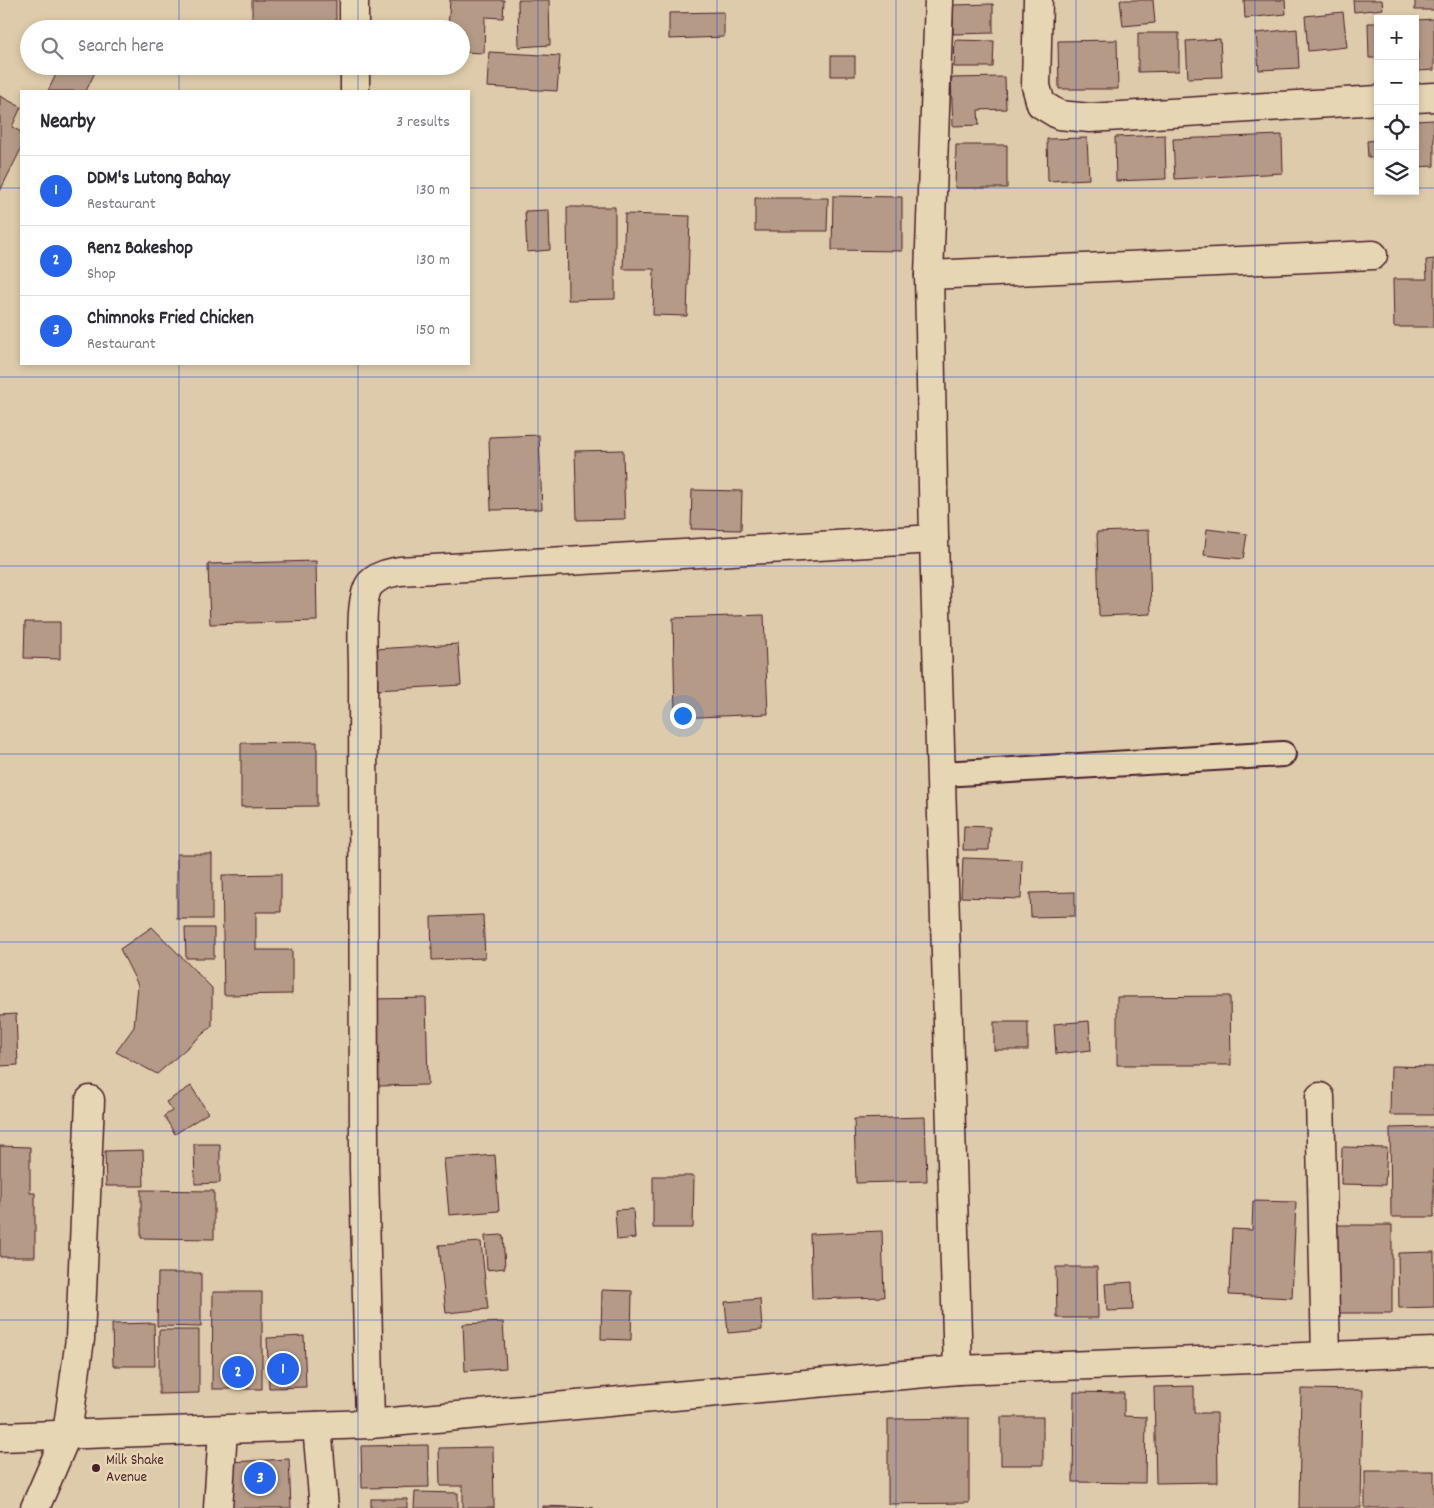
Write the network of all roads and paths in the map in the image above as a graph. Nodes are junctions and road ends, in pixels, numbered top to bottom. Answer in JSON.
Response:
{"nodes":[{"id":1,"x":354,"y":0,"type":"edge"},
{"id":2,"x":939,"y":0,"type":"edge"},
{"id":3,"x":1038,"y":0,"type":"edge"},
{"id":4,"x":354,"y":20,"type":"edge"},
{"id":5,"x":355,"y":75,"type":"edge"},
{"id":6,"x":355,"y":90,"type":"edge"},
{"id":7,"x":1434,"y":97,"type":"edge"},
{"id":8,"x":1419,"y":98,"type":"edge"},
{"id":9,"x":1374,"y":100,"type":"edge"},
{"id":10,"x":1373,"y":255,"type":"dead end"},
{"id":11,"x":929,"y":275,"type":"junction"},
{"id":12,"x":934,"y":539,"type":"junction"},
{"id":13,"x":1283,"y":754,"type":"dead end"},
{"id":14,"x":942,"y":774,"type":"junction"},
{"id":15,"x":1320,"y":1097,"type":"dead end"},
{"id":16,"x":90,"y":1100,"type":"dead end"},
{"id":17,"x":1434,"y":1352,"type":"edge"},
{"id":18,"x":1326,"y":1356,"type":"junction"},
{"id":19,"x":958,"y":1370,"type":"junction"},
{"id":20,"x":370,"y":1424,"type":"junction"},
{"id":21,"x":317,"y":1426,"type":"junction"},
{"id":22,"x":223,"y":1430,"type":"junction"},
{"id":23,"x":68,"y":1434,"type":"junction"},
{"id":24,"x":0,"y":1437,"type":"edge"},
{"id":25,"x":35,"y":1508,"type":"edge"},
{"id":26,"x":218,"y":1508,"type":"edge"},
{"id":27,"x":324,"y":1508,"type":"edge"}],
"edges":[{"from":1,"to":4,"type":"street"},
{"from":2,"to":11,"type":"street"},
{"from":3,"to":9,"type":"street"},
{"from":5,"to":6,"type":"street"},
{"from":7,"to":8,"type":"street"},
{"from":10,"to":11,"type":"street"},
{"from":11,"to":12,"type":"street"},
{"from":12,"to":14,"type":"street"},
{"from":12,"to":20,"type":"street"},
{"from":13,"to":14,"type":"lane"},
{"from":14,"to":19,"type":"street"},
{"from":15,"to":18,"type":"street"},
{"from":16,"to":23,"type":"street"},
{"from":17,"to":18,"type":"street"},
{"from":18,"to":19,"type":"street"},
{"from":19,"to":20,"type":"street"},
{"from":20,"to":21,"type":"street"},
{"from":21,"to":22,"type":"street"},
{"from":21,"to":27,"type":"street"},
{"from":22,"to":23,"type":"street"},
{"from":22,"to":26,"type":"street"},
{"from":23,"to":24,"type":"street"},
{"from":23,"to":25,"type":"street"}]}
